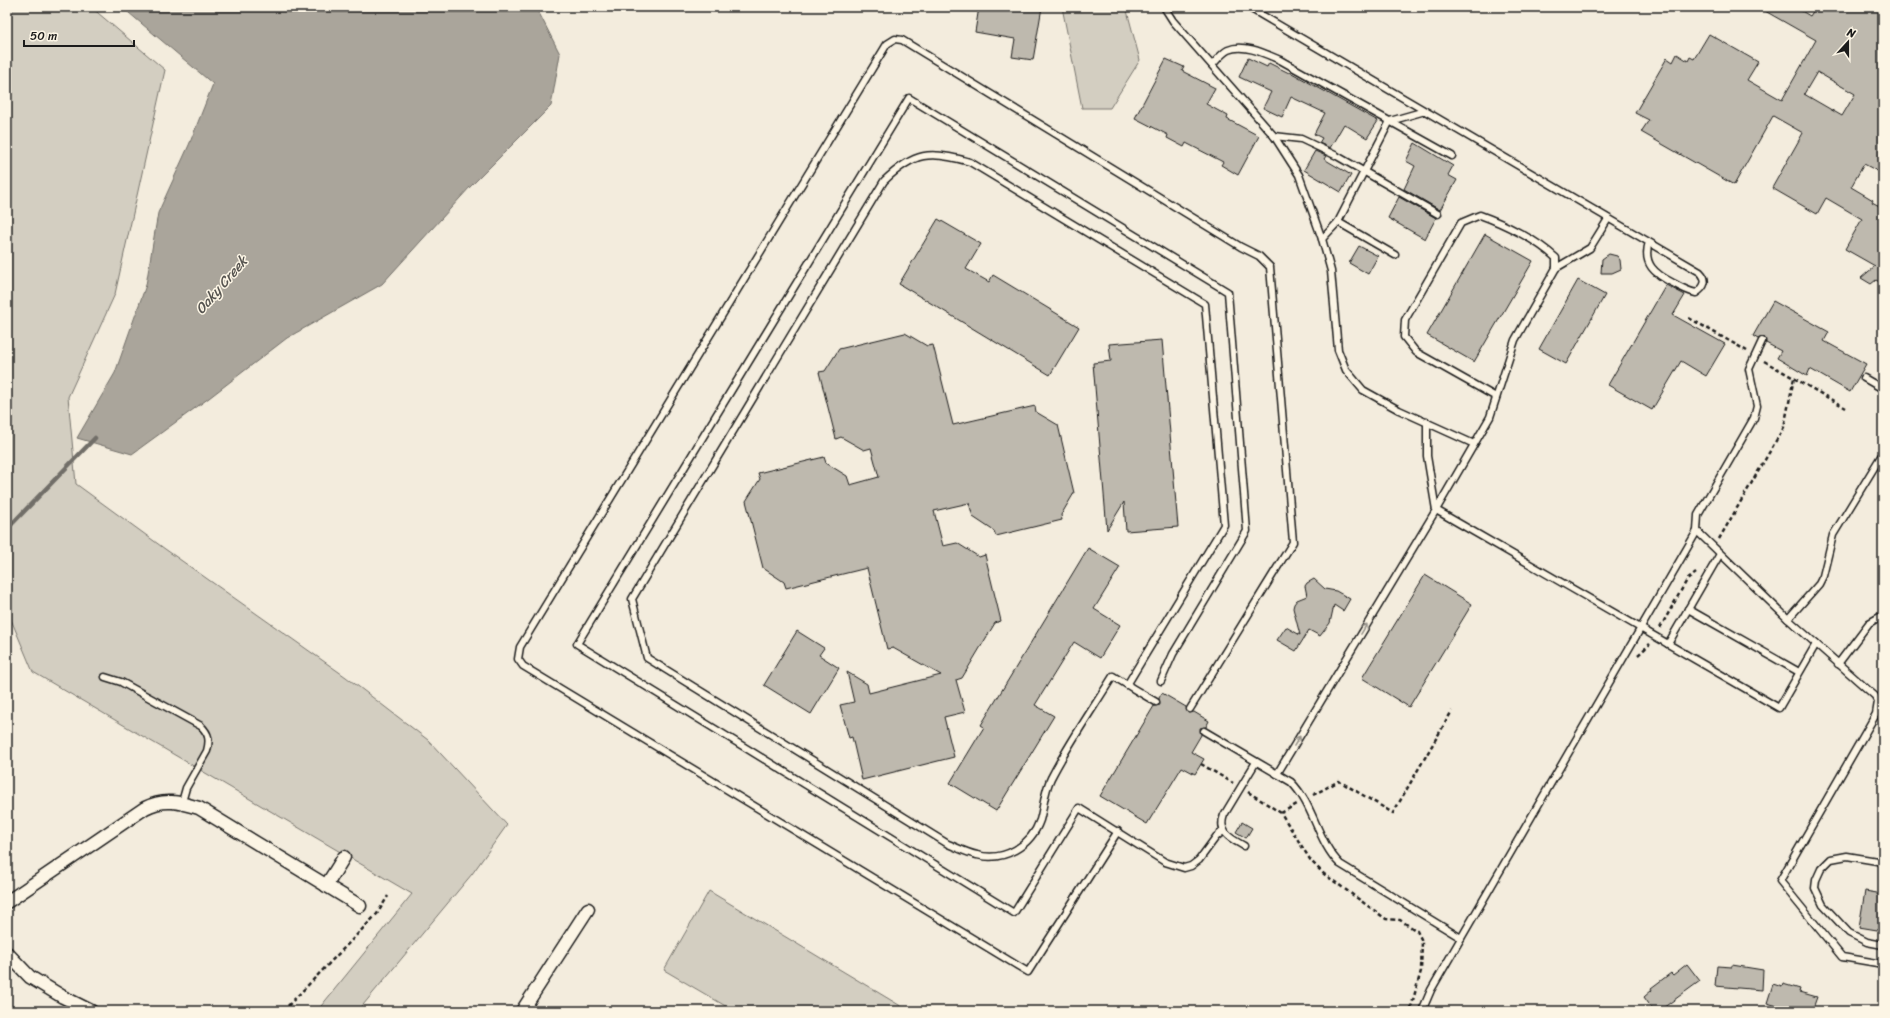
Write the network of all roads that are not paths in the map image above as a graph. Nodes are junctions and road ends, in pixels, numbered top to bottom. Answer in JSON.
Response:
{"nodes":[{"id":1,"x":1164,"y":7,"type":"edge"},
{"id":2,"x":1248,"y":7,"type":"edge"},
{"id":3,"x":1212,"y":65,"type":"junction"},
{"id":4,"x":1425,"y":111,"type":"junction"},
{"id":5,"x":1390,"y":121,"type":"junction"},
{"id":6,"x":1274,"y":136,"type":"junction"},
{"id":7,"x":1452,"y":156,"type":"dead end"},
{"id":8,"x":1364,"y":171,"type":"junction"},
{"id":9,"x":1438,"y":214,"type":"dead end"},
{"id":10,"x":1608,"y":218,"type":"junction"},
{"id":11,"x":1338,"y":222,"type":"junction"},
{"id":12,"x":1322,"y":239,"type":"junction"},
{"id":13,"x":1649,"y":242,"type":"junction"},
{"id":14,"x":1395,"y":255,"type":"dead end"},
{"id":15,"x":1556,"y":268,"type":"junction"},
{"id":16,"x":1762,"y":341,"type":"dead end"},
{"id":17,"x":1864,"y":378,"type":"dead end"},
{"id":18,"x":1883,"y":389,"type":"edge"},
{"id":19,"x":1496,"y":397,"type":"junction"},
{"id":20,"x":1427,"y":422,"type":"junction"},
{"id":21,"x":1474,"y":444,"type":"junction"},
{"id":22,"x":1883,"y":453,"type":"edge"},
{"id":23,"x":1436,"y":510,"type":"junction"},
{"id":24,"x":1697,"y":531,"type":"junction"},
{"id":25,"x":1720,"y":554,"type":"junction"},
{"id":26,"x":1688,"y":609,"type":"junction"},
{"id":27,"x":1883,"y":615,"type":"edge"},
{"id":28,"x":1788,"y":619,"type":"junction"},
{"id":29,"x":1641,"y":628,"type":"junction"},
{"id":30,"x":1668,"y":644,"type":"junction"},
{"id":31,"x":1816,"y":644,"type":"junction"},
{"id":32,"x":1838,"y":664,"type":"junction"},
{"id":33,"x":1799,"y":672,"type":"junction"},
{"id":34,"x":105,"y":677,"type":"dead end"},
{"id":35,"x":1161,"y":681,"type":"dead end"},
{"id":36,"x":1127,"y":685,"type":"junction"},
{"id":37,"x":1156,"y":702,"type":"dead end"},
{"id":38,"x":1190,"y":710,"type":"dead end"},
{"id":39,"x":1204,"y":731,"type":"dead end"},
{"id":40,"x":1256,"y":762,"type":"junction"},
{"id":41,"x":1277,"y":774,"type":"junction"},
{"id":42,"x":182,"y":802,"type":"junction"},
{"id":43,"x":1118,"y":831,"type":"junction"},
{"id":44,"x":1223,"y":831,"type":"junction"},
{"id":45,"x":1244,"y":846,"type":"dead end"},
{"id":46,"x":344,"y":857,"type":"dead end"},
{"id":47,"x":1883,"y":862,"type":"edge"},
{"id":48,"x":326,"y":886,"type":"junction"},
{"id":49,"x":7,"y":902,"type":"edge"},
{"id":50,"x":360,"y":906,"type":"dead end"},
{"id":51,"x":588,"y":908,"type":"dead end"},
{"id":52,"x":1461,"y":938,"type":"junction"},
{"id":53,"x":1883,"y":945,"type":"edge"},
{"id":54,"x":7,"y":953,"type":"edge"},
{"id":55,"x":1883,"y":964,"type":"edge"},
{"id":56,"x":91,"y":1011,"type":"edge"},
{"id":57,"x":522,"y":1011,"type":"edge"},
{"id":58,"x":1422,"y":1011,"type":"edge"}],
"edges":[{"from":1,"to":3,"type":"lane"},
{"from":2,"to":4,"type":"lane"},
{"from":3,"to":5,"type":"lane"},
{"from":3,"to":6,"type":"lane"},
{"from":4,"to":5,"type":"lane"},
{"from":4,"to":10,"type":"lane"},
{"from":5,"to":7,"type":"lane"},
{"from":5,"to":8,"type":"lane"},
{"from":6,"to":8,"type":"lane"},
{"from":6,"to":12,"type":"lane"},
{"from":8,"to":9,"type":"lane"},
{"from":8,"to":11,"type":"lane"},
{"from":10,"to":13,"type":"lane"},
{"from":10,"to":15,"type":"lane"},
{"from":11,"to":12,"type":"lane"},
{"from":11,"to":14,"type":"lane"},
{"from":12,"to":20,"type":"lane"},
{"from":13,"to":13,"type":"lane"},
{"from":15,"to":19,"type":"lane"},
{"from":15,"to":19,"type":"lane"},
{"from":16,"to":24,"type":"lane"},
{"from":17,"to":18,"type":"lane"},
{"from":19,"to":21,"type":"lane"},
{"from":20,"to":21,"type":"lane"},
{"from":20,"to":23,"type":"lane"},
{"from":21,"to":23,"type":"lane"},
{"from":22,"to":28,"type":"lane"},
{"from":23,"to":29,"type":"lane"},
{"from":41,"to":23,"type":"lane","one_way":true},
{"from":24,"to":25,"type":"lane"},
{"from":24,"to":29,"type":"lane"},
{"from":25,"to":26,"type":"lane"},
{"from":25,"to":28,"type":"lane"},
{"from":26,"to":30,"type":"lane"},
{"from":26,"to":33,"type":"lane"},
{"from":27,"to":32,"type":"lane"},
{"from":28,"to":31,"type":"lane"},
{"from":29,"to":30,"type":"lane"},
{"from":29,"to":52,"type":"lane"},
{"from":30,"to":33,"type":"lane"},
{"from":31,"to":32,"type":"lane"},
{"from":31,"to":33,"type":"lane"},
{"from":32,"to":55,"type":"lane"},
{"from":34,"to":42,"type":"lane"},
{"from":35,"to":43,"type":"lane"},
{"from":36,"to":36,"type":"lane"},
{"from":36,"to":37,"type":"lane"},
{"from":38,"to":43,"type":"lane"},
{"from":39,"to":40,"type":"lane"},
{"from":40,"to":41,"type":"lane"},
{"from":40,"to":44,"type":"lane"},
{"from":41,"to":52,"type":"lane"},
{"from":42,"to":48,"type":"street"},
{"from":42,"to":49,"type":"street"},
{"from":43,"to":44,"type":"lane"},
{"from":44,"to":45,"type":"lane"},
{"from":46,"to":48,"type":"street"},
{"from":47,"to":53,"type":"lane"},
{"from":48,"to":50,"type":"street"},
{"from":51,"to":57,"type":"street"},
{"from":52,"to":58,"type":"lane"},
{"from":54,"to":56,"type":"street"}]}
